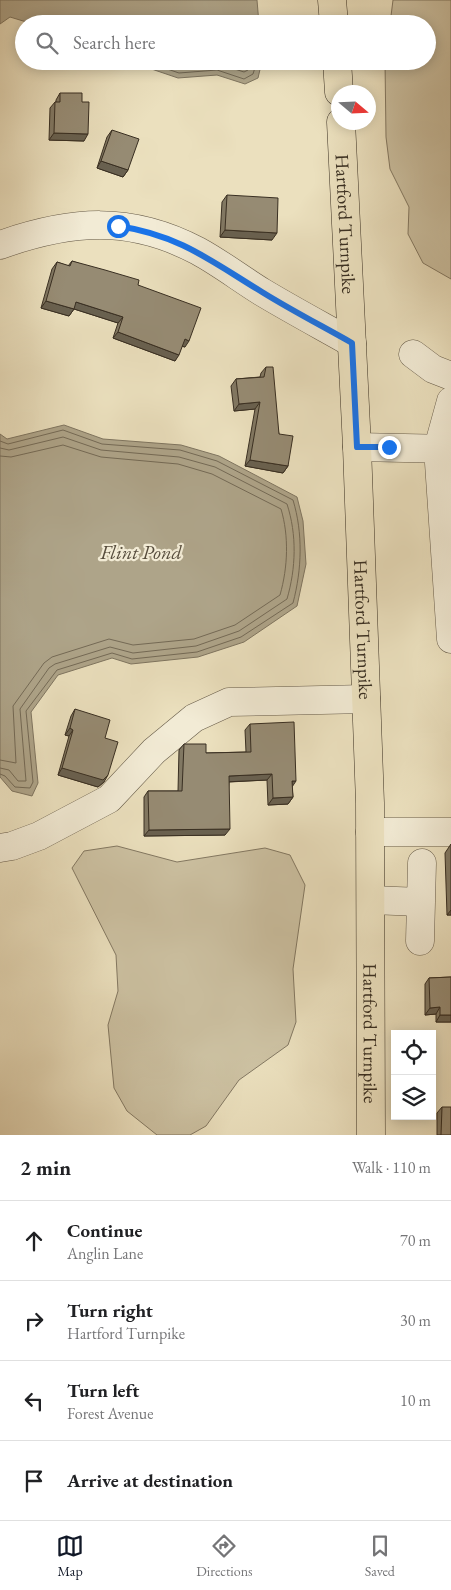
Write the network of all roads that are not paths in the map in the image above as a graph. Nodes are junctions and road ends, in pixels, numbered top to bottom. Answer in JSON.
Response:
{"nodes":[{"id":1,"x":332,"y":0,"type":"edge"},
{"id":2,"x":333,"y":15,"type":"edge"},
{"id":3,"x":338,"y":70,"type":"edge"},
{"id":4,"x":339,"y":85,"type":"edge"},
{"id":5,"x":341,"y":130,"type":"edge"},
{"id":6,"x":0,"y":245,"type":"edge"},
{"id":7,"x":352,"y":343,"type":"junction"},
{"id":8,"x":412,"y":354,"type":"dead end"},
{"id":9,"x":451,"y":376,"type":"edge"},
{"id":10,"x":451,"y":401,"type":"edge"},
{"id":11,"x":357,"y":447,"type":"junction"},
{"id":12,"x":445,"y":449,"type":"edge"},
{"id":13,"x":447,"y":508,"type":"edge"},
{"id":14,"x":451,"y":630,"type":"edge"},
{"id":15,"x":366,"y":699,"type":"junction"},
{"id":16,"x":370,"y":832,"type":"junction"},
{"id":17,"x":451,"y":832,"type":"edge"},
{"id":18,"x":0,"y":848,"type":"edge"},
{"id":19,"x":422,"y":863,"type":"dead end"},
{"id":20,"x":370,"y":900,"type":"junction"},
{"id":21,"x":421,"y":902,"type":"junction"},
{"id":22,"x":420,"y":941,"type":"dead end"},
{"id":23,"x":371,"y":1135,"type":"edge"}],
"edges":[{"from":1,"to":2,"type":"main road"},
{"from":3,"to":4,"type":"main road"},
{"from":5,"to":7,"type":"main road","name":"Hartford Turnpike"},
{"from":6,"to":7,"type":"street"},
{"from":7,"to":11,"type":"main road","name":"Hartford Turnpike"},
{"from":8,"to":9,"type":"street"},
{"from":10,"to":12,"type":"street"},
{"from":11,"to":12,"type":"street"},
{"from":11,"to":15,"type":"main road","name":"Hartford Turnpike"},
{"from":12,"to":13,"type":"street"},
{"from":13,"to":14,"type":"street"},
{"from":15,"to":16,"type":"main road","name":"Hartford Turnpike"},
{"from":15,"to":18,"type":"street"},
{"from":16,"to":17,"type":"street"},
{"from":16,"to":20,"type":"main road","name":"Hartford Turnpike"},
{"from":19,"to":21,"type":"street"},
{"from":20,"to":21,"type":"street"},
{"from":20,"to":23,"type":"main road","name":"Hartford Turnpike"},
{"from":21,"to":22,"type":"street"}]}
